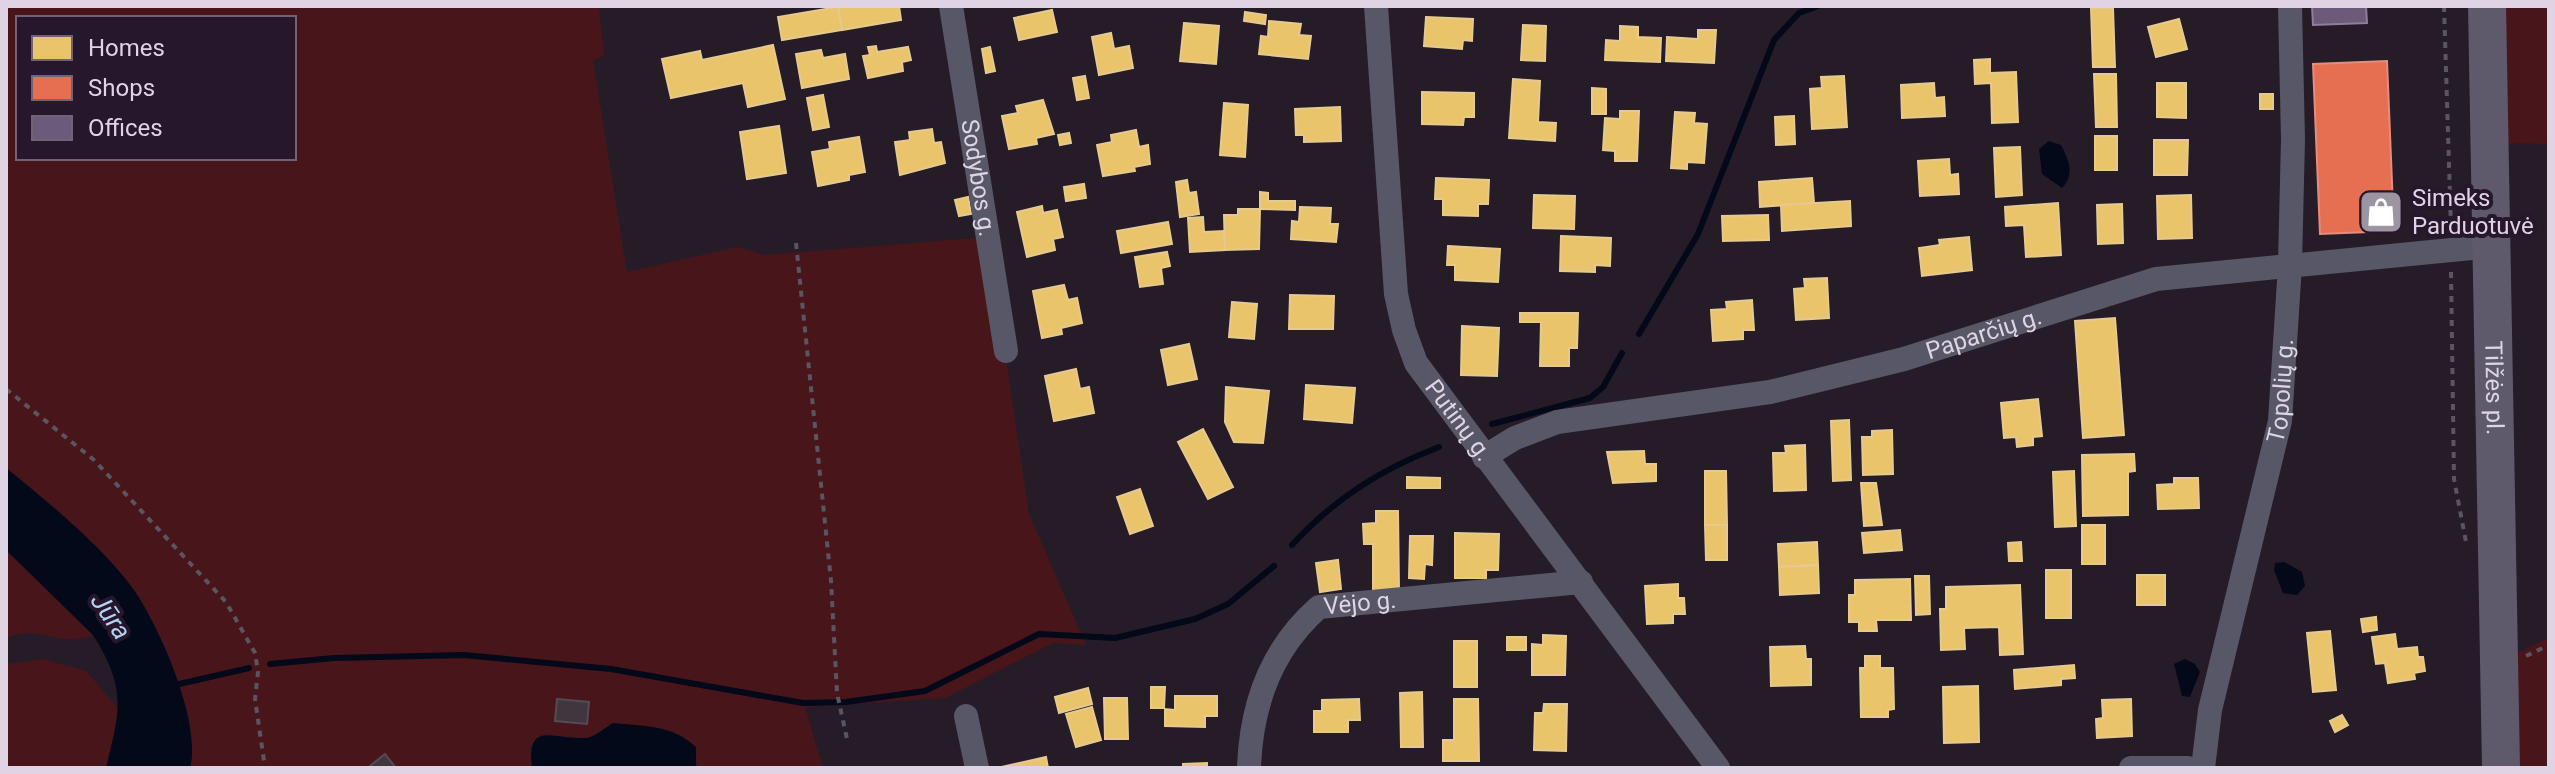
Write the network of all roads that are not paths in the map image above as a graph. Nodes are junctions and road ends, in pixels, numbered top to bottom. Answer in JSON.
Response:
{"nodes":[{"id":1,"x":951,"y":6,"type":"edge"},
{"id":2,"x":1376,"y":6,"type":"edge"},
{"id":3,"x":2290,"y":6,"type":"edge"},
{"id":4,"x":2487,"y":6,"type":"edge"},
{"id":5,"x":2492,"y":246,"type":"junction"},
{"id":6,"x":2290,"y":265,"type":"junction"},
{"id":7,"x":1006,"y":351,"type":"dead end"},
{"id":8,"x":1484,"y":457,"type":"junction"},
{"id":9,"x":1581,"y":582,"type":"junction"},
{"id":10,"x":966,"y":716,"type":"dead end"},
{"id":11,"x":977,"y":768,"type":"edge"},
{"id":12,"x":1249,"y":768,"type":"edge"},
{"id":13,"x":1718,"y":768,"type":"edge"},
{"id":14,"x":2131,"y":768,"type":"edge"},
{"id":15,"x":2179,"y":768,"type":"edge"},
{"id":16,"x":2188,"y":768,"type":"edge"},
{"id":17,"x":2203,"y":768,"type":"edge"},
{"id":18,"x":2501,"y":768,"type":"edge"}],
"edges":[{"from":1,"to":7,"type":"street","name":"Sodybos g."},
{"from":2,"to":8,"type":"street","name":"Putinų g."},
{"from":3,"to":6,"type":"street","name":"Topolių g."},
{"from":4,"to":5,"type":"highway","name":"Tilžės pl."},
{"from":5,"to":6,"type":"street","name":"Paparčių g."},
{"from":5,"to":18,"type":"highway","name":"Tilžės pl."},
{"from":6,"to":8,"type":"street","name":"Paparčių g."},
{"from":6,"to":17,"type":"street","name":"Topolių g."},
{"from":8,"to":9,"type":"street","name":"Putinų g."},
{"from":9,"to":12,"type":"street","name":"Vėjo g."},
{"from":9,"to":13,"type":"street","name":"Putinų g."},
{"from":10,"to":11,"type":"street"},
{"from":14,"to":15,"type":"street"},
{"from":15,"to":16,"type":"street"}]}
